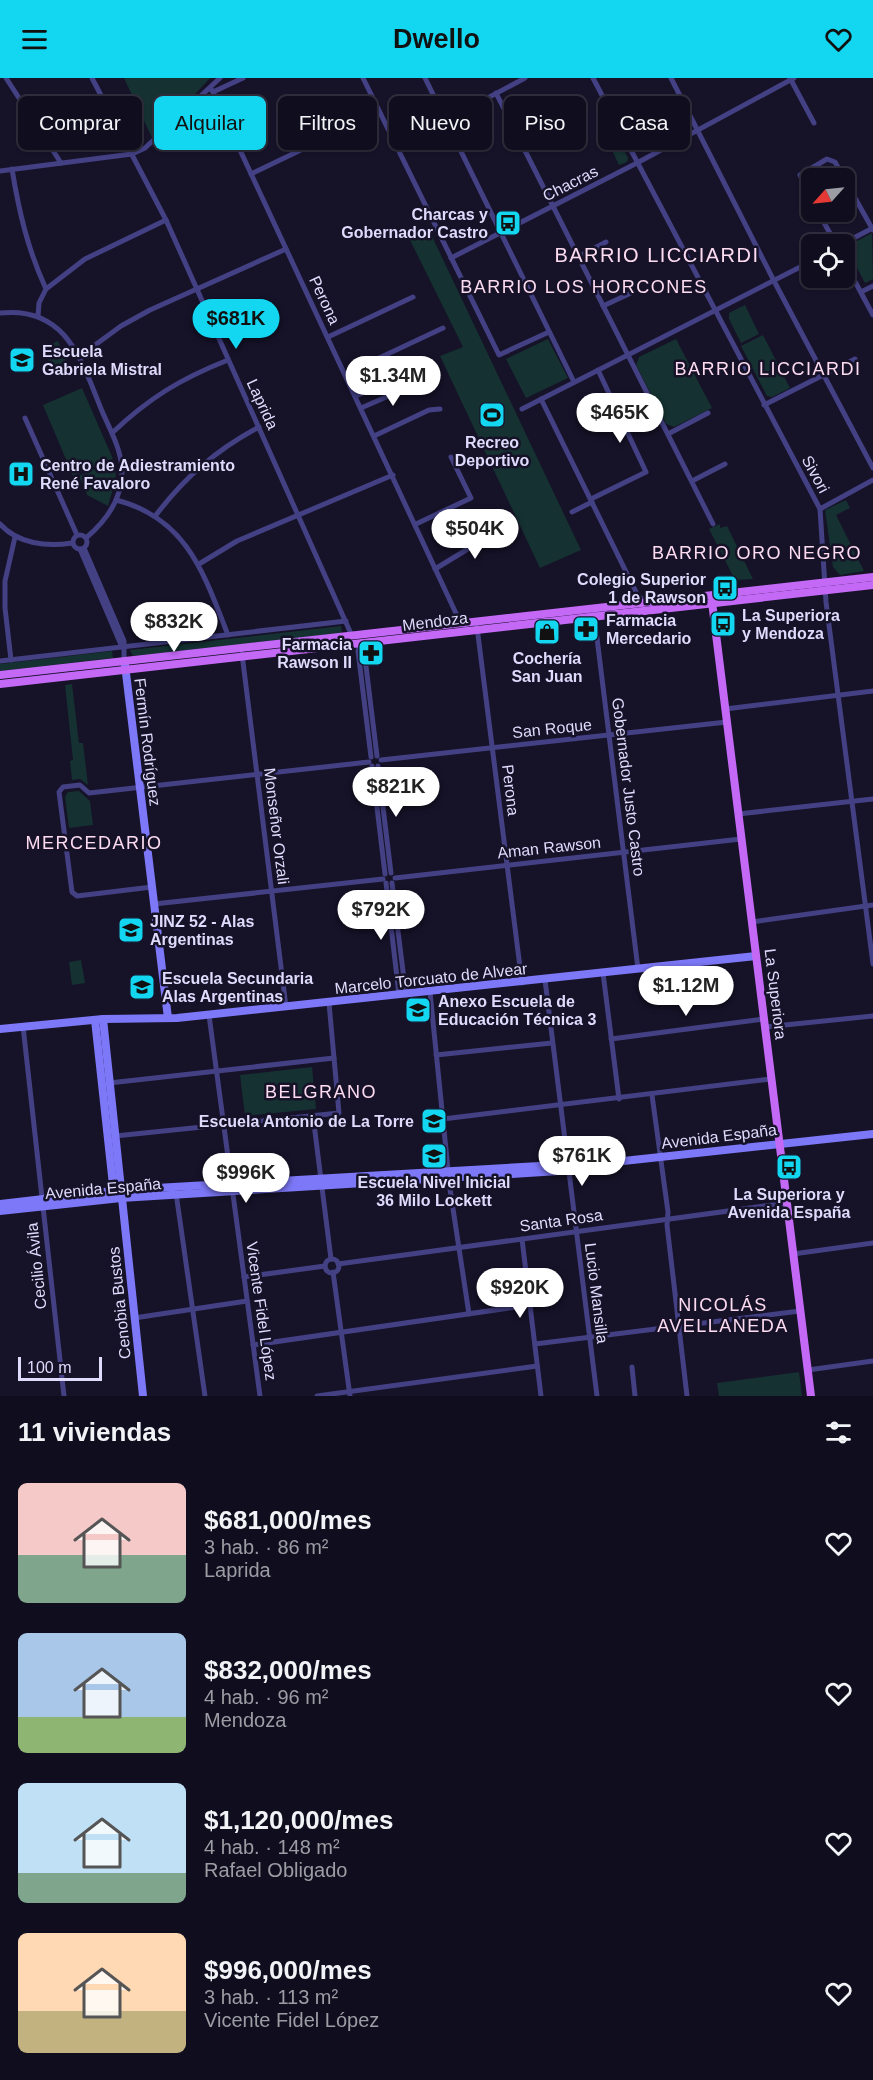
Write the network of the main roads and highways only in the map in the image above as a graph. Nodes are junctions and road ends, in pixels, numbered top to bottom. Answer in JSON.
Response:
{"nodes":[{"id":1,"x":873,"y":577,"type":"edge"},
{"id":2,"x":873,"y":585,"type":"edge"},
{"id":3,"x":826,"y":587,"type":"junction"},
{"id":4,"x":712,"y":600,"type":"junction"},
{"id":5,"x":594,"y":613,"type":"junction"},
{"id":6,"x":477,"y":631,"type":"junction"},
{"id":7,"x":242,"y":653,"type":"junction"},
{"id":8,"x":125,"y":665,"type":"junction"},
{"id":9,"x":0,"y":675,"type":"edge"},
{"id":10,"x":0,"y":684,"type":"edge"},
{"id":11,"x":811,"y":1396,"type":"edge"}],
"edges":[{"from":1,"to":3,"type":"main road","name":"Mendoza"},
{"from":2,"to":3,"type":"main road","name":"Mendoza"},
{"from":3,"to":4,"type":"main road","name":"Mendoza"},
{"from":4,"to":5,"type":"main road","name":"Mendoza"},
{"from":4,"to":5,"type":"main road","name":"Mendoza"},
{"from":4,"to":11,"type":"main road","name":"La Superiora"},
{"from":5,"to":6,"type":"main road","name":"Mendoza"},
{"from":5,"to":6,"type":"main road","name":"Mendoza"},
{"from":6,"to":7,"type":"main road","name":"Mendoza"},
{"from":6,"to":7,"type":"main road","name":"Mendoza"},
{"from":7,"to":8,"type":"main road","name":"Mendoza"},
{"from":8,"to":9,"type":"main road","name":"Mendoza"},
{"from":8,"to":10,"type":"main road","name":"Mendoza"}]}
